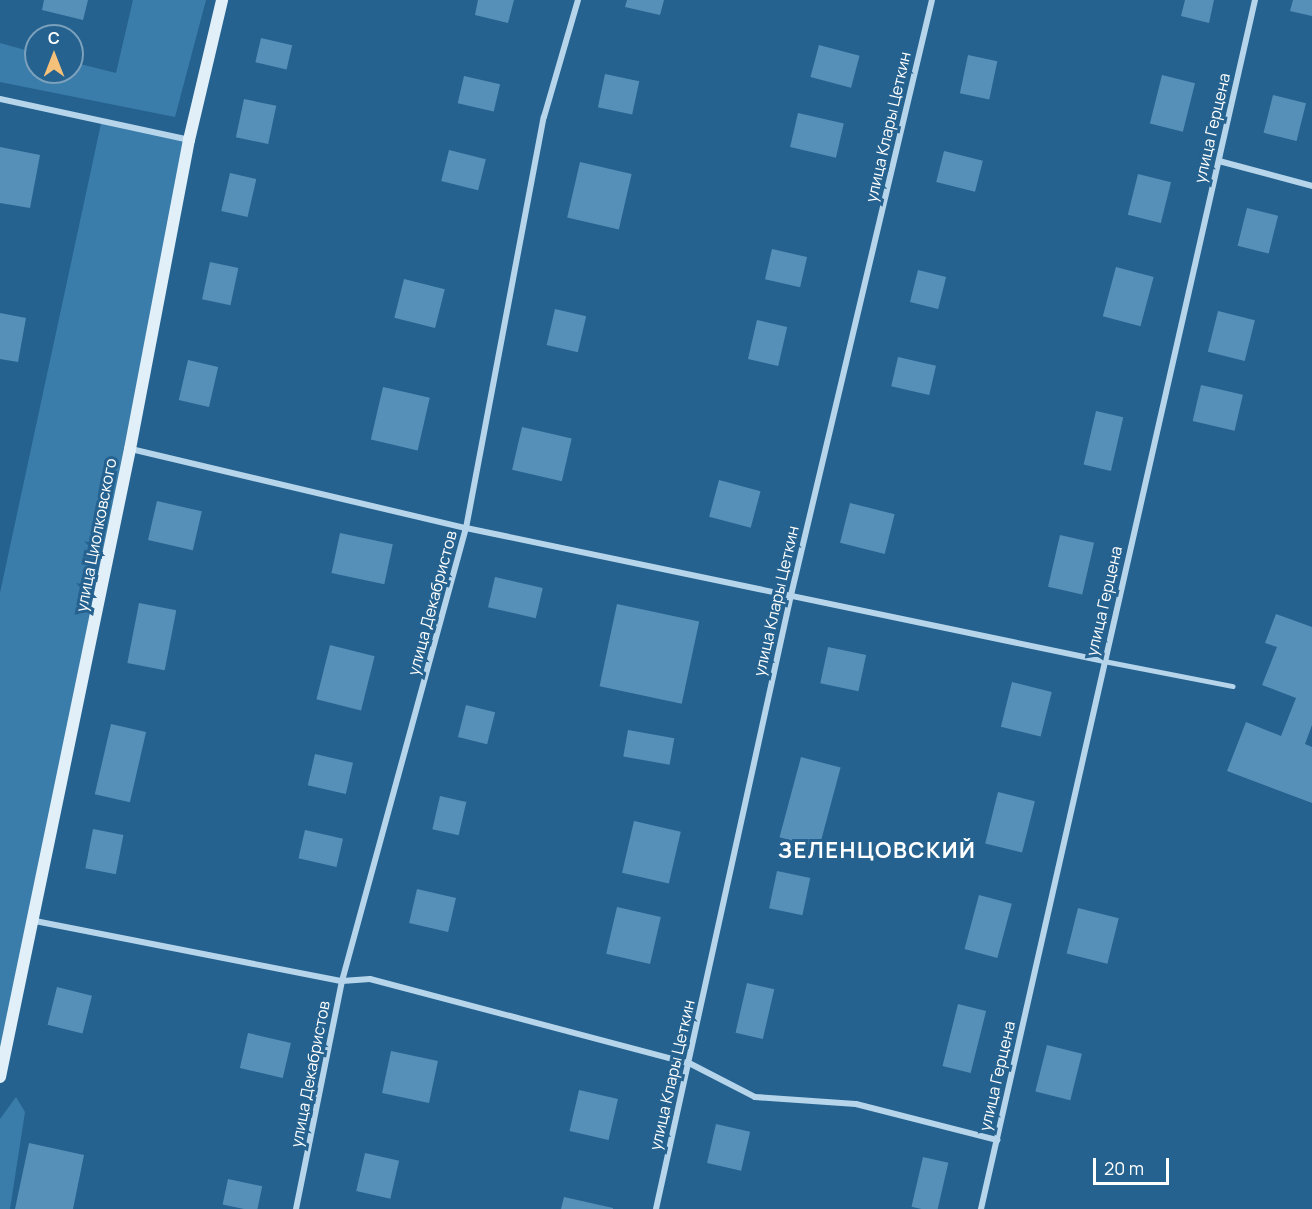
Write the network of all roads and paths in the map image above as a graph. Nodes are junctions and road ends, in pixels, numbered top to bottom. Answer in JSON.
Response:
{"nodes":[{"id":1,"x":222,"y":0,"type":"edge"},
{"id":2,"x":578,"y":0,"type":"edge"},
{"id":3,"x":932,"y":0,"type":"edge"},
{"id":4,"x":1255,"y":0,"type":"edge"},
{"id":5,"x":0,"y":99,"type":"edge"},
{"id":6,"x":189,"y":140,"type":"junction"},
{"id":7,"x":1219,"y":161,"type":"junction"},
{"id":8,"x":1312,"y":186,"type":"edge"},
{"id":9,"x":130,"y":449,"type":"junction"},
{"id":10,"x":466,"y":528,"type":"junction"},
{"id":11,"x":791,"y":595,"type":"junction"},
{"id":12,"x":1104,"y":661,"type":"junction"},
{"id":13,"x":1233,"y":686,"type":"dead end"},
{"id":14,"x":35,"y":921,"type":"junction"},
{"id":15,"x":342,"y":981,"type":"junction"},
{"id":16,"x":689,"y":1063,"type":"junction"},
{"id":17,"x":0,"y":1077,"type":"edge"},
{"id":18,"x":997,"y":1140,"type":"junction"},
{"id":19,"x":296,"y":1209,"type":"edge"},
{"id":20,"x":656,"y":1209,"type":"edge"},
{"id":21,"x":981,"y":1209,"type":"edge"}],
"edges":[{"from":1,"to":6,"type":"main road","name":"улица Циолковского"},
{"from":2,"to":10,"type":"street","name":"улица Декабристов"},
{"from":3,"to":11,"type":"street","name":"улица Клары Цеткин"},
{"from":4,"to":7,"type":"street","name":"улица Герцена"},
{"from":5,"to":6,"type":"street"},
{"from":6,"to":9,"type":"main road","name":"улица Циолковского"},
{"from":7,"to":8,"type":"street"},
{"from":7,"to":12,"type":"street","name":"улица Герцена"},
{"from":9,"to":10,"type":"street"},
{"from":9,"to":14,"type":"main road","name":"улица Циолковского"},
{"from":10,"to":11,"type":"street"},
{"from":10,"to":15,"type":"street","name":"улица Декабристов"},
{"from":11,"to":12,"type":"street"},
{"from":11,"to":16,"type":"street","name":"улица Клары Цеткин"},
{"from":12,"to":13,"type":"lane"},
{"from":12,"to":18,"type":"street","name":"улица Герцена"},
{"from":14,"to":15,"type":"street"},
{"from":14,"to":17,"type":"main road","name":"улица Циолковского"},
{"from":15,"to":16,"type":"street"},
{"from":15,"to":19,"type":"street","name":"улица Декабристов"},
{"from":16,"to":18,"type":"street"},
{"from":16,"to":20,"type":"street","name":"улица Клары Цеткин"},
{"from":18,"to":21,"type":"street","name":"улица Герцена"}]}
